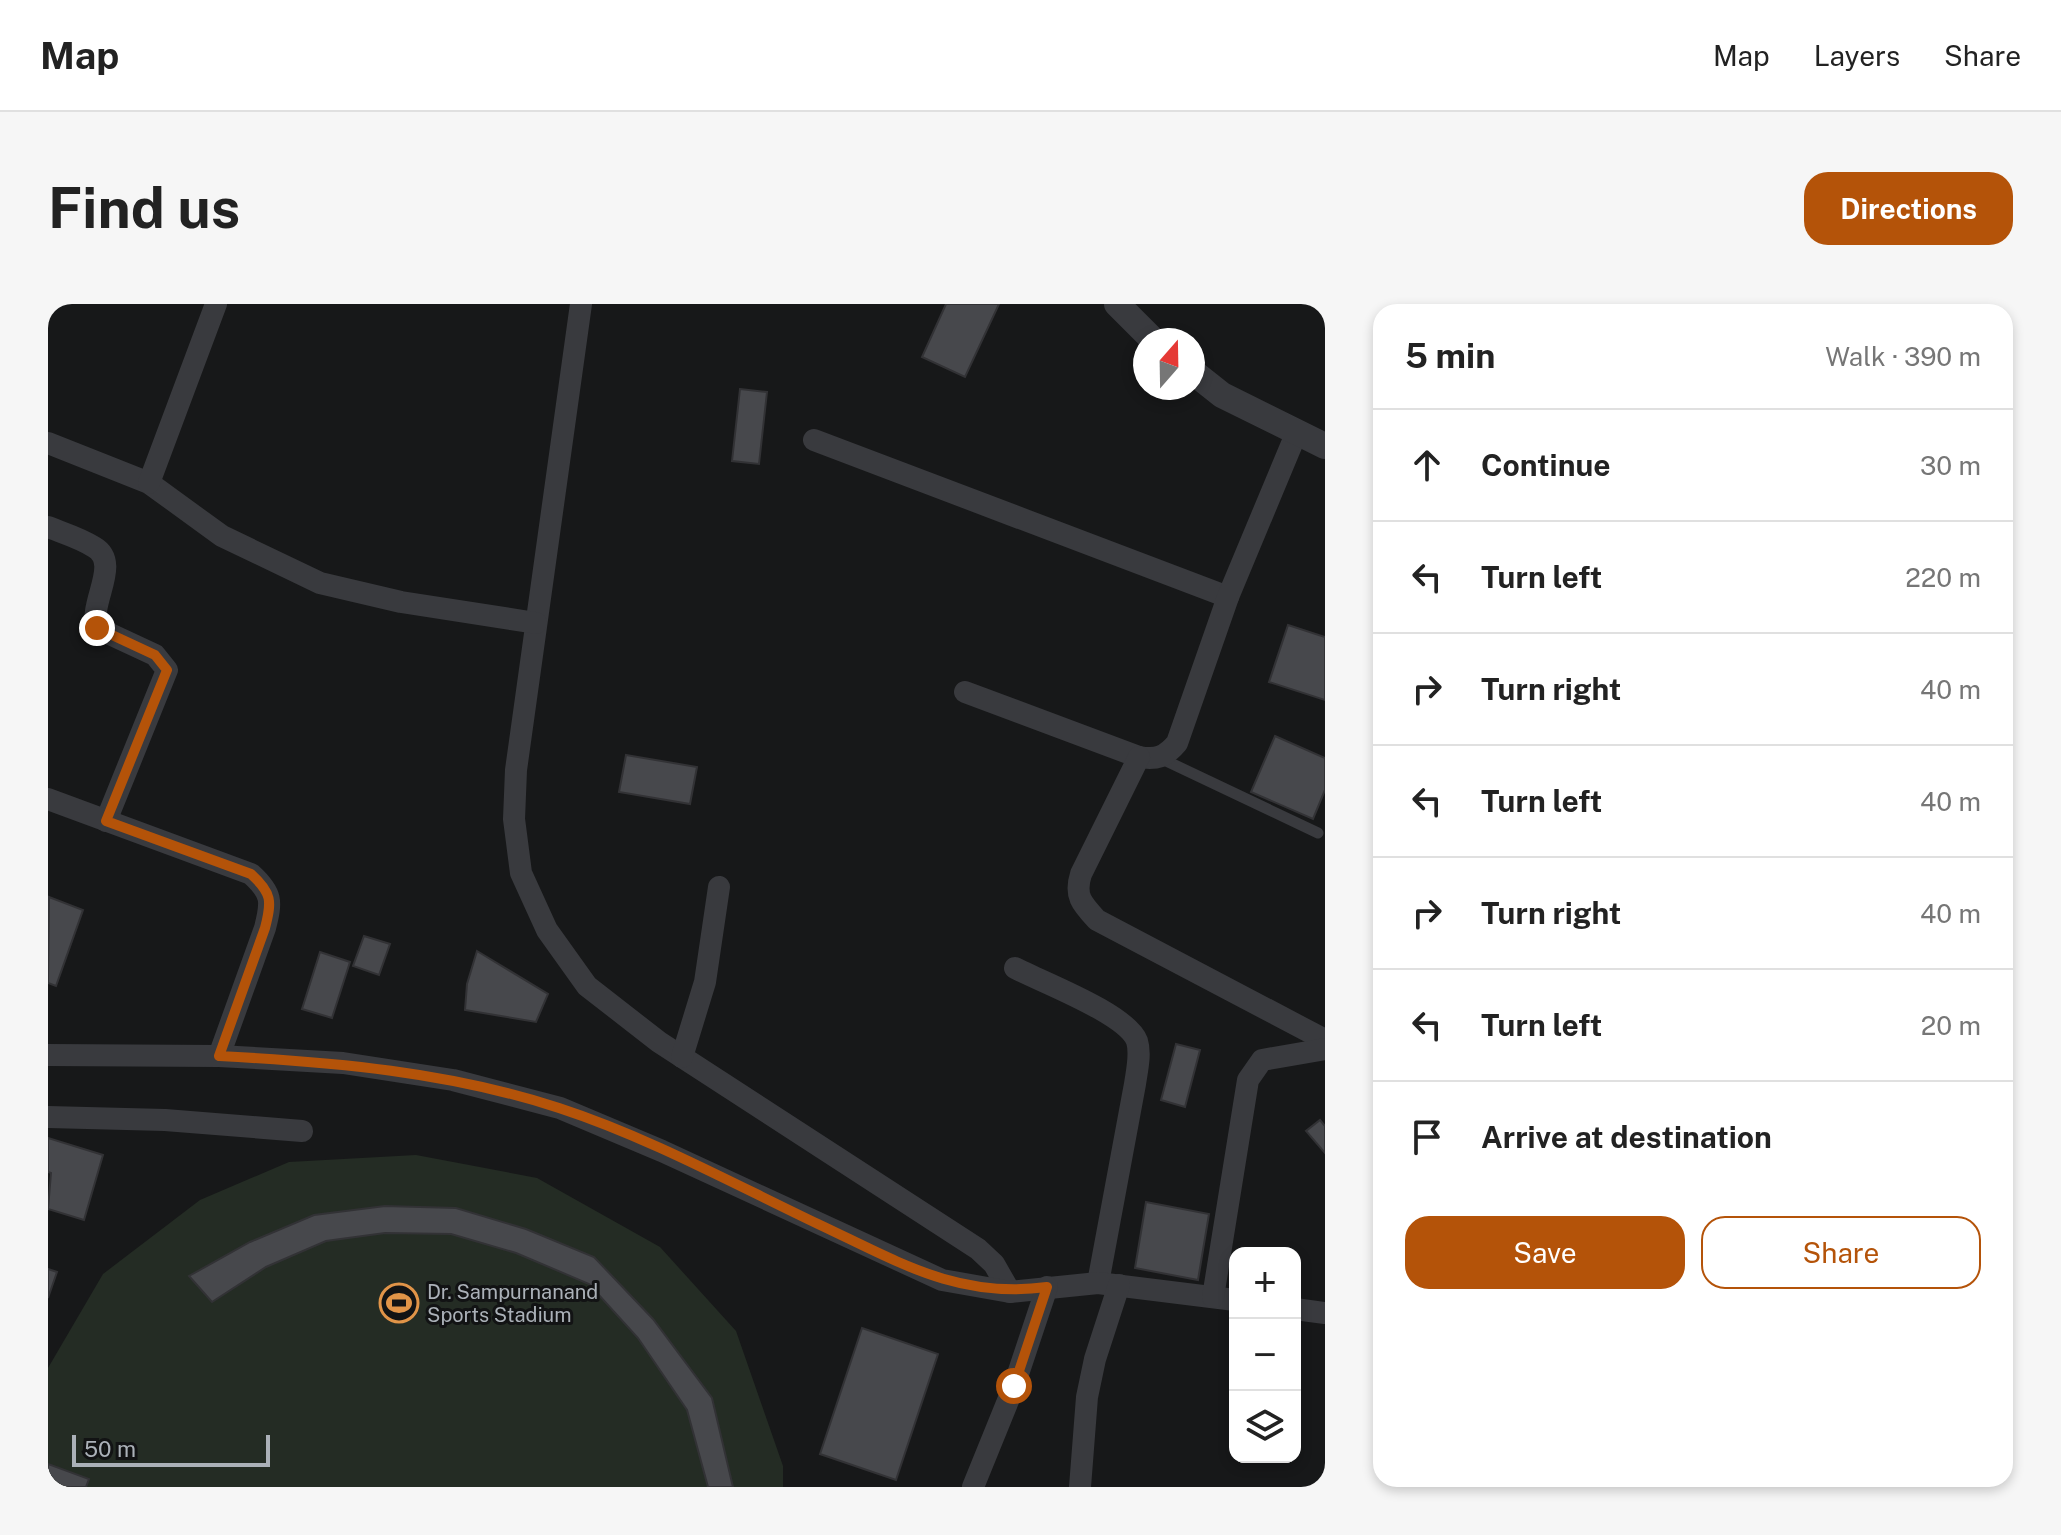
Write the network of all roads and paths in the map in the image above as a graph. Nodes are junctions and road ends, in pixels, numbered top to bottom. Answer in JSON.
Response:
{"nodes":[{"id":1,"x":216,"y":304,"type":"edge"},
{"id":2,"x":581,"y":304,"type":"edge"},
{"id":3,"x":1117,"y":304,"type":"edge"},
{"id":4,"x":1141,"y":328,"type":"edge"},
{"id":5,"x":1205,"y":382,"type":"edge"},
{"id":6,"x":1296,"y":434,"type":"junction"},
{"id":7,"x":814,"y":440,"type":"dead end"},
{"id":8,"x":48,"y":443,"type":"edge"},
{"id":9,"x":1325,"y":446,"type":"edge"},
{"id":10,"x":149,"y":483,"type":"junction"},
{"id":11,"x":48,"y":527,"type":"edge"},
{"id":12,"x":1228,"y":597,"type":"junction"},
{"id":13,"x":536,"y":623,"type":"junction"},
{"id":14,"x":965,"y":692,"type":"dead end"},
{"id":15,"x":1150,"y":758,"type":"junction"},
{"id":16,"x":48,"y":799,"type":"edge"},
{"id":17,"x":106,"y":821,"type":"junction"},
{"id":18,"x":1318,"y":833,"type":"dead end"},
{"id":19,"x":719,"y":887,"type":"dead end"},
{"id":20,"x":1015,"y":968,"type":"dead end"},
{"id":21,"x":1325,"y":1040,"type":"edge"},
{"id":22,"x":1325,"y":1049,"type":"edge"},
{"id":23,"x":48,"y":1055,"type":"edge"},
{"id":24,"x":219,"y":1056,"type":"junction"},
{"id":25,"x":682,"y":1057,"type":"junction"},
{"id":26,"x":48,"y":1117,"type":"edge"},
{"id":27,"x":302,"y":1131,"type":"dead end"},
{"id":28,"x":1108,"y":1284,"type":"junction"},
{"id":29,"x":1047,"y":1287,"type":"junction"},
{"id":30,"x":1010,"y":1292,"type":"junction"},
{"id":31,"x":1224,"y":1298,"type":"edge"},
{"id":32,"x":1301,"y":1310,"type":"edge"},
{"id":33,"x":1325,"y":1313,"type":"edge"},
{"id":34,"x":973,"y":1487,"type":"edge"},
{"id":35,"x":1080,"y":1487,"type":"edge"}],
"edges":[{"from":1,"to":10,"type":"street"},
{"from":2,"to":13,"type":"street"},
{"from":3,"to":4,"type":"street"},
{"from":5,"to":6,"type":"street"},
{"from":6,"to":9,"type":"street"},
{"from":6,"to":12,"type":"street"},
{"from":7,"to":12,"type":"street"},
{"from":8,"to":10,"type":"street"},
{"from":10,"to":13,"type":"street"},
{"from":11,"to":17,"type":"street"},
{"from":12,"to":15,"type":"street"},
{"from":13,"to":25,"type":"street"},
{"from":14,"to":15,"type":"street"},
{"from":15,"to":18,"type":"lane"},
{"from":15,"to":21,"type":"street"},
{"from":16,"to":17,"type":"street"},
{"from":17,"to":24,"type":"street"},
{"from":19,"to":25,"type":"street"},
{"from":20,"to":28,"type":"street"},
{"from":22,"to":31,"type":"street"},
{"from":23,"to":24,"type":"street"},
{"from":24,"to":30,"type":"street"},
{"from":25,"to":30,"type":"street"},
{"from":26,"to":27,"type":"street"},
{"from":28,"to":29,"type":"street"},
{"from":28,"to":31,"type":"street"},
{"from":28,"to":35,"type":"street"},
{"from":29,"to":30,"type":"street"},
{"from":29,"to":34,"type":"street"},
{"from":32,"to":33,"type":"street"}]}
